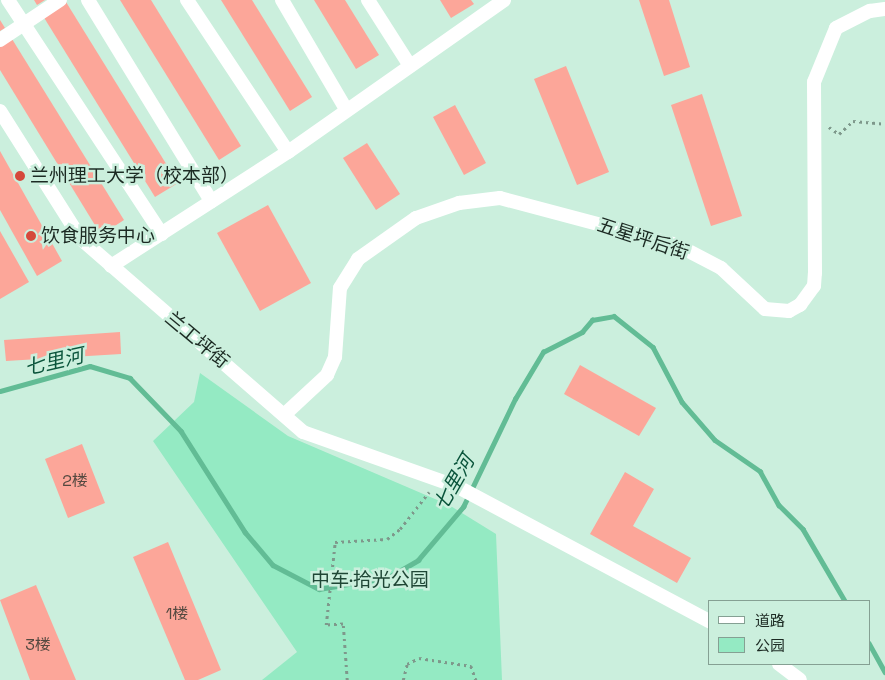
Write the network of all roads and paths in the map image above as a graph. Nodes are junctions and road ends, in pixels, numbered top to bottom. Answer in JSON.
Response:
{"nodes":[{"id":1,"x":8,"y":0,"type":"edge"},
{"id":2,"x":60,"y":0,"type":"edge"},
{"id":3,"x":88,"y":0,"type":"edge"},
{"id":4,"x":187,"y":0,"type":"edge"},
{"id":5,"x":282,"y":0,"type":"edge"},
{"id":6,"x":368,"y":0,"type":"edge"},
{"id":7,"x":504,"y":0,"type":"edge"},
{"id":8,"x":885,"y":9,"type":"edge"},
{"id":9,"x":24,"y":24,"type":"junction"},
{"id":10,"x":0,"y":40,"type":"edge"},
{"id":11,"x":410,"y":66,"type":"junction"},
{"id":12,"x":346,"y":109,"type":"junction"},
{"id":13,"x":0,"y":111,"type":"edge"},
{"id":14,"x":814,"y":115,"type":"junction"},
{"id":15,"x":885,"y":124,"type":"edge"},
{"id":16,"x":288,"y":152,"type":"junction"},
{"id":17,"x":211,"y":201,"type":"junction"},
{"id":18,"x":162,"y":234,"type":"junction"},
{"id":19,"x":111,"y":266,"type":"junction"},
{"id":20,"x":284,"y":415,"type":"junction"},
{"id":21,"x":436,"y":480,"type":"junction"},
{"id":22,"x":708,"y":620,"type":"edge"},
{"id":23,"x":780,"y":665,"type":"edge"},
{"id":24,"x":347,"y":680,"type":"edge"},
{"id":25,"x":403,"y":680,"type":"edge"},
{"id":26,"x":476,"y":680,"type":"edge"},
{"id":27,"x":800,"y":680,"type":"edge"}],
"edges":[{"from":1,"to":9,"type":"street"},
{"from":2,"to":9,"type":"street"},
{"from":3,"to":17,"type":"street"},
{"from":4,"to":16,"type":"street"},
{"from":5,"to":12,"type":"street"},
{"from":6,"to":11,"type":"street"},
{"from":7,"to":11,"type":"street"},
{"from":8,"to":14,"type":"street","name":"五星坪后街"},
{"from":9,"to":10,"type":"street"},
{"from":9,"to":18,"type":"street"},
{"from":11,"to":12,"type":"street"},
{"from":12,"to":16,"type":"street"},
{"from":13,"to":19,"type":"street","name":"兰工坪街"},
{"from":14,"to":15,"type":"path"},
{"from":14,"to":20,"type":"street","name":"五星坪后街"},
{"from":16,"to":17,"type":"street"},
{"from":17,"to":18,"type":"street"},
{"from":18,"to":19,"type":"street"},
{"from":19,"to":20,"type":"street","name":"兰工坪街"},
{"from":20,"to":21,"type":"street","name":"兰工坪街"},
{"from":21,"to":22,"type":"street","name":"兰工坪街"},
{"from":21,"to":24,"type":"path"},
{"from":23,"to":27,"type":"street"},
{"from":25,"to":26,"type":"path"}]}
